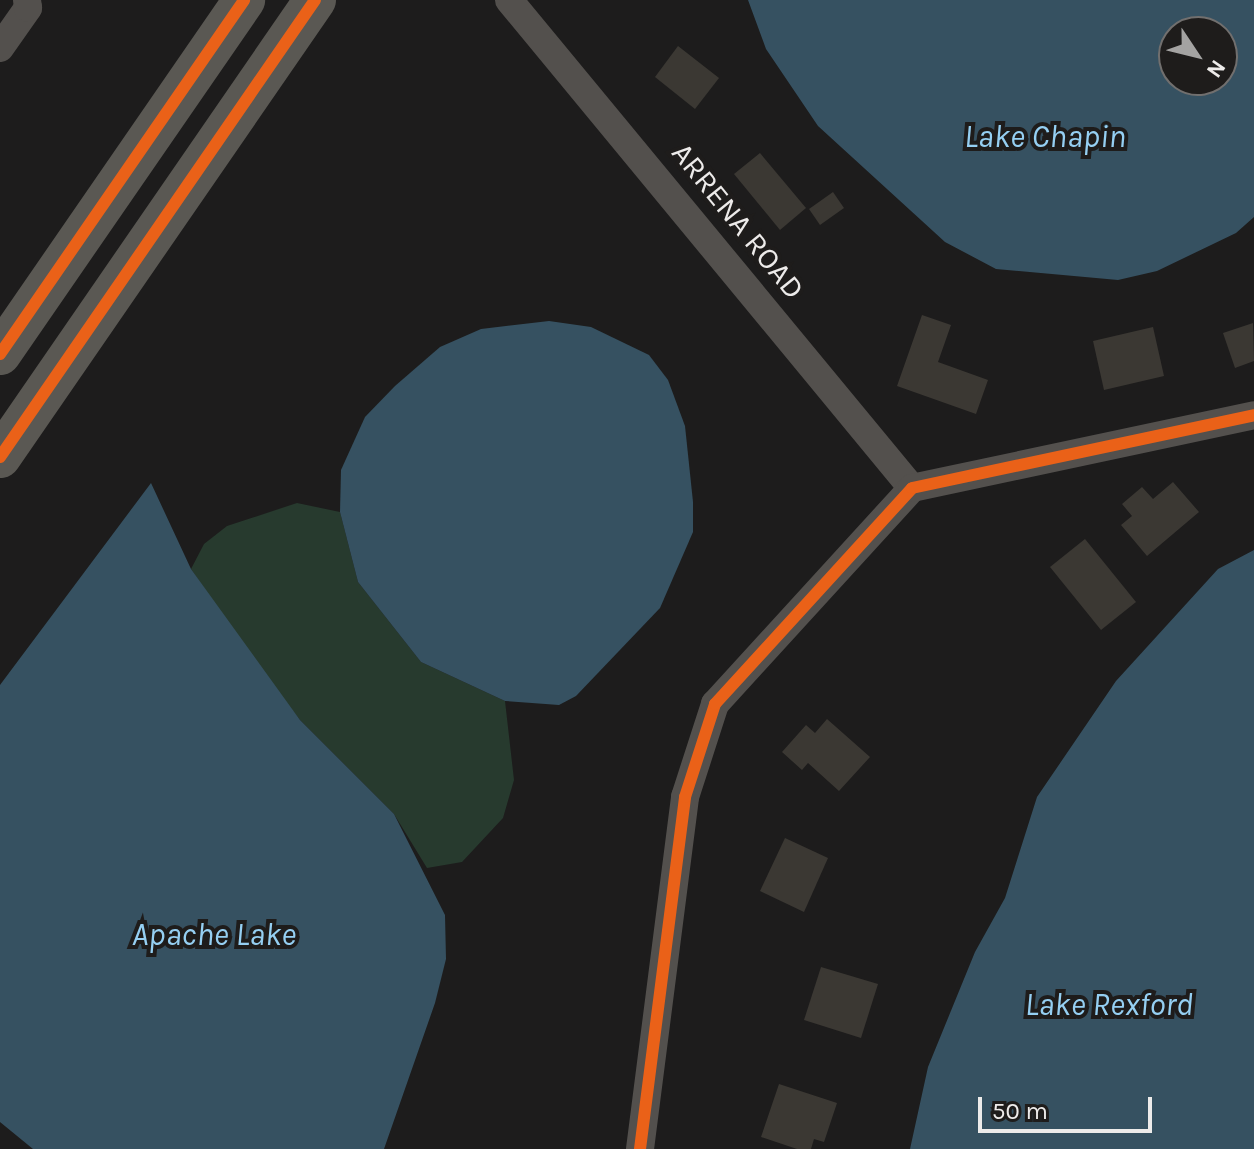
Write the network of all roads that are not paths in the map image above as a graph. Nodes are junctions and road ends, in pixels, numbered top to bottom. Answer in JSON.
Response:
{"nodes":[{"id":1,"x":27,"y":0,"type":"edge"},
{"id":2,"x":244,"y":0,"type":"edge"},
{"id":3,"x":315,"y":0,"type":"edge"},
{"id":4,"x":509,"y":0,"type":"edge"},
{"id":5,"x":0,"y":48,"type":"edge"},
{"id":6,"x":0,"y":354,"type":"edge"},
{"id":7,"x":1254,"y":415,"type":"edge"},
{"id":8,"x":0,"y":457,"type":"edge"},
{"id":9,"x":912,"y":488,"type":"junction"},
{"id":10,"x":640,"y":1149,"type":"edge"}],
"edges":[{"from":1,"to":5,"type":"street"},
{"from":2,"to":6,"type":"highway"},
{"from":3,"to":8,"type":"highway"},
{"from":4,"to":9,"type":"street","name":"ARRENA ROAD"},
{"from":7,"to":9,"type":"street"},
{"from":9,"to":10,"type":"street"}]}
